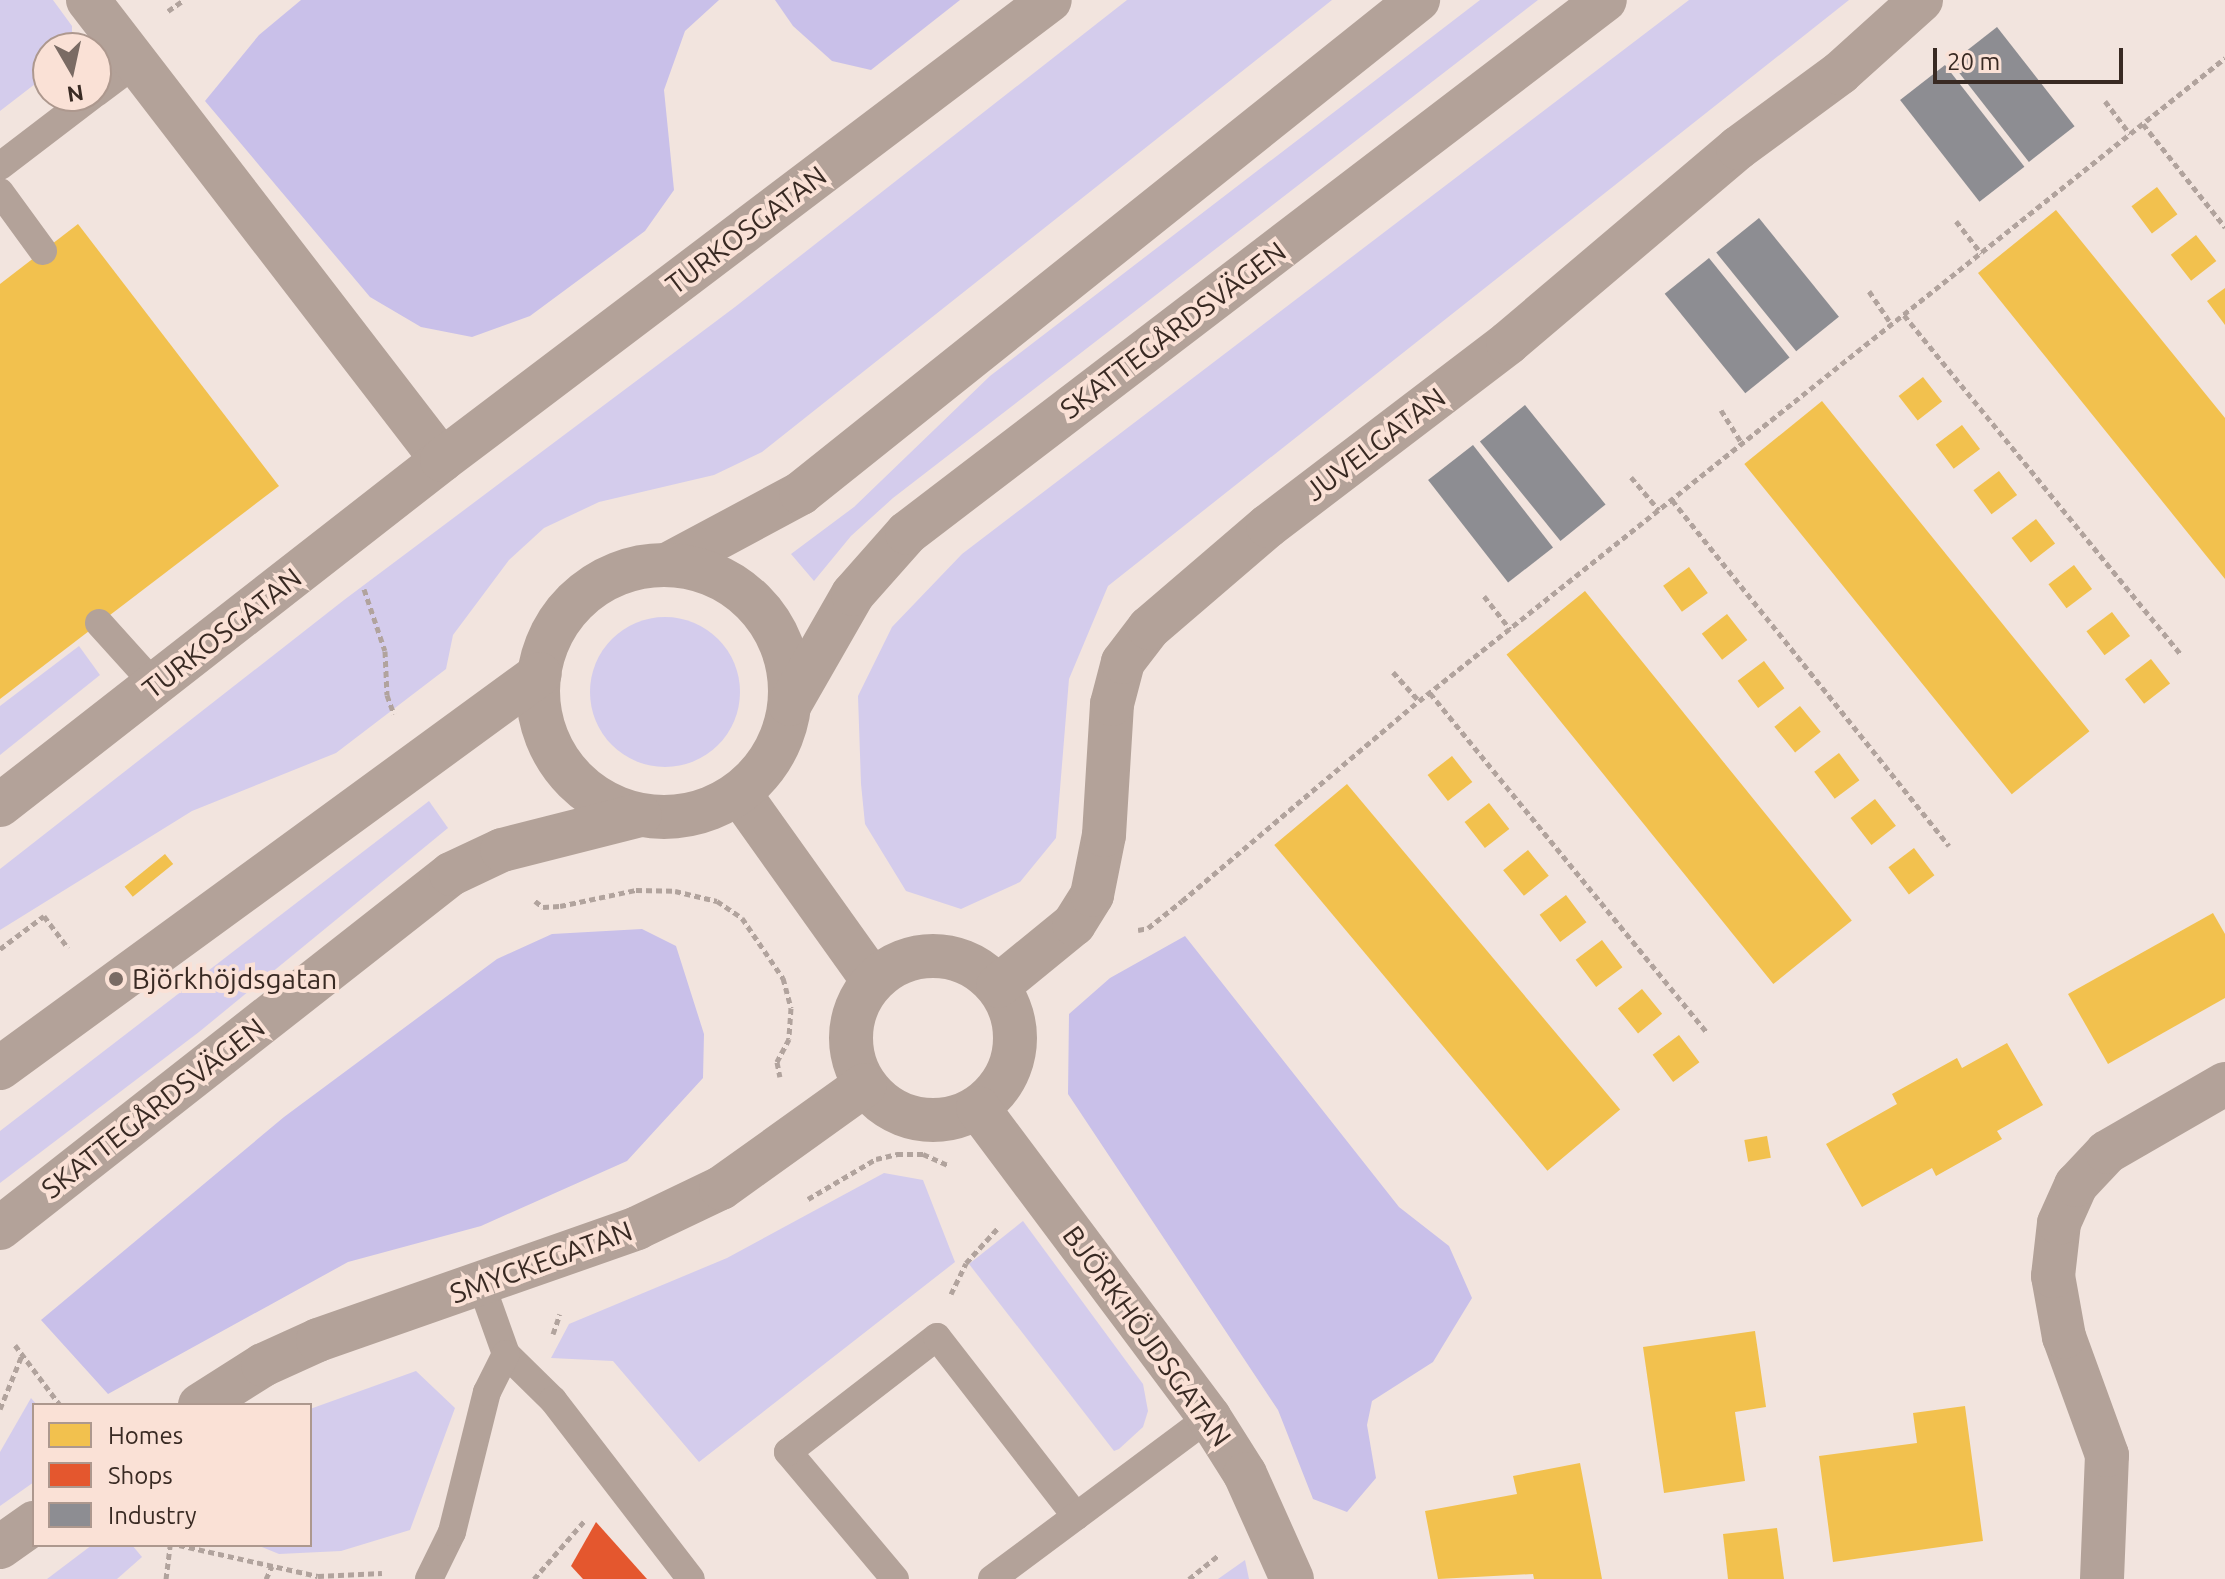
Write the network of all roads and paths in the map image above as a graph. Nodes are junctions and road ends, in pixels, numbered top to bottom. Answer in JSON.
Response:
{"nodes":[{"id":1,"x":88,"y":0,"type":"edge"},
{"id":2,"x":1050,"y":0,"type":"edge"},
{"id":3,"x":1418,"y":0,"type":"edge"},
{"id":4,"x":1605,"y":0,"type":"edge"},
{"id":5,"x":1921,"y":0,"type":"edge"},
{"id":6,"x":2225,"y":58,"type":"edge"},
{"id":7,"x":136,"y":63,"type":"junction"},
{"id":8,"x":112,"y":81,"type":"edge"},
{"id":9,"x":2105,"y":101,"type":"dead end"},
{"id":10,"x":71,"y":112,"type":"edge"},
{"id":11,"x":2143,"y":124,"type":"junction"},
{"id":12,"x":2130,"y":134,"type":"junction"},
{"id":13,"x":0,"y":166,"type":"edge"},
{"id":14,"x":0,"y":192,"type":"edge"},
{"id":15,"x":1956,"y":221,"type":"dead end"},
{"id":16,"x":2225,"y":227,"type":"edge"},
{"id":17,"x":43,"y":251,"type":"dead end"},
{"id":18,"x":1981,"y":253,"type":"junction"},
{"id":19,"x":1869,"y":291,"type":"dead end"},
{"id":20,"x":1904,"y":315,"type":"junction"},
{"id":21,"x":1891,"y":324,"type":"junction"},
{"id":22,"x":1721,"y":410,"type":"dead end"},
{"id":23,"x":1742,"y":444,"type":"junction"},
{"id":24,"x":442,"y":460,"type":"junction"},
{"id":25,"x":1631,"y":477,"type":"dead end"},
{"id":26,"x":1672,"y":500,"type":"junction"},
{"id":27,"x":1659,"y":510,"type":"junction"},
{"id":28,"x":667,"y":565,"type":"junction"},
{"id":29,"x":1484,"y":596,"type":"dead end"},
{"id":30,"x":99,"y":623,"type":"dead end"},
{"id":31,"x":1510,"y":629,"type":"junction"},
{"id":32,"x":2181,"y":655,"type":"dead end"},
{"id":33,"x":1393,"y":672,"type":"dead end"},
{"id":34,"x":540,"y":674,"type":"junction"},
{"id":35,"x":155,"y":685,"type":"junction"},
{"id":36,"x":1430,"y":693,"type":"junction"},
{"id":37,"x":1419,"y":701,"type":"junction"},
{"id":38,"x":790,"y":704,"type":"junction"},
{"id":39,"x":739,"y":793,"type":"junction"},
{"id":40,"x":0,"y":805,"type":"edge"},
{"id":41,"x":640,"y":815,"type":"junction"},
{"id":42,"x":1949,"y":846,"type":"dead end"},
{"id":43,"x":1074,"y":924,"type":"junction"},
{"id":44,"x":69,"y":948,"type":"dead end"},
{"id":45,"x":0,"y":949,"type":"edge"},
{"id":46,"x":873,"y":981,"type":"junction"},
{"id":47,"x":998,"y":986,"type":"junction"},
{"id":48,"x":1707,"y":1033,"type":"dead end"},
{"id":49,"x":0,"y":1068,"type":"edge"},
{"id":50,"x":2225,"y":1084,"type":"edge"},
{"id":51,"x":865,"y":1085,"type":"junction"},
{"id":52,"x":978,"y":1108,"type":"junction"},
{"id":53,"x":955,"y":1168,"type":"dead end"},
{"id":54,"x":795,"y":1207,"type":"dead end"},
{"id":55,"x":998,"y":1212,"type":"dead end"},
{"id":56,"x":0,"y":1228,"type":"edge"},
{"id":57,"x":481,"y":1284,"type":"junction"},
{"id":58,"x":568,"y":1308,"type":"dead end"},
{"id":59,"x":937,"y":1337,"type":"junction"},
{"id":60,"x":15,"y":1345,"type":"dead end"},
{"id":61,"x":22,"y":1354,"type":"junction"},
{"id":62,"x":512,"y":1361,"type":"junction"},
{"id":63,"x":59,"y":1403,"type":"edge"},
{"id":64,"x":203,"y":1403,"type":"edge"},
{"id":65,"x":0,"y":1409,"type":"edge"},
{"id":66,"x":1209,"y":1417,"type":"junction"},
{"id":67,"x":618,"y":1487,"type":"junction"},
{"id":68,"x":1076,"y":1516,"type":"junction"},
{"id":69,"x":32,"y":1524,"type":"edge"},
{"id":70,"x":0,"y":1547,"type":"edge"},
{"id":71,"x":170,"y":1547,"type":"edge"},
{"id":72,"x":188,"y":1547,"type":"edge"},
{"id":73,"x":272,"y":1566,"type":"junction"},
{"id":74,"x":432,"y":1575,"type":"edge"},
{"id":75,"x":165,"y":1578,"type":"edge"},
{"id":76,"x":266,"y":1579,"type":"edge"},
{"id":77,"x":534,"y":1579,"type":"edge"},
{"id":78,"x":691,"y":1579,"type":"edge"},
{"id":79,"x":895,"y":1579,"type":"edge"},
{"id":80,"x":992,"y":1579,"type":"edge"},
{"id":81,"x":1292,"y":1579,"type":"edge"},
{"id":82,"x":2102,"y":1579,"type":"edge"}],
"edges":[{"from":1,"to":7,"type":"street"},
{"from":2,"to":24,"type":"street","name":"TURKOSGATAN"},
{"from":3,"to":28,"type":"street","name":"SKATTEGÅRDSVÄGEN"},
{"from":4,"to":38,"type":"street","name":"SKATTEGÅRDSVÄGEN"},
{"from":5,"to":43,"type":"street","name":"JUVELGATAN"},
{"from":6,"to":11,"type":"path"},
{"from":7,"to":8,"type":"lane"},
{"from":7,"to":24,"type":"street"},
{"from":9,"to":12,"type":"path"},
{"from":10,"to":13,"type":"lane"},
{"from":11,"to":12,"type":"path"},
{"from":11,"to":16,"type":"path"},
{"from":12,"to":18,"type":"path"},
{"from":14,"to":17,"type":"lane"},
{"from":15,"to":18,"type":"path"},
{"from":18,"to":20,"type":"path"},
{"from":19,"to":21,"type":"path"},
{"from":20,"to":21,"type":"path"},
{"from":20,"to":32,"type":"path"},
{"from":21,"to":23,"type":"path"},
{"from":22,"to":23,"type":"path"},
{"from":23,"to":26,"type":"path"},
{"from":24,"to":35,"type":"street","name":"TURKOSGATAN"},
{"from":25,"to":27,"type":"path"},
{"from":26,"to":27,"type":"path"},
{"from":26,"to":42,"type":"path"},
{"from":27,"to":31,"type":"path"},
{"from":28,"to":34,"type":"street","name":"SKATTEGÅRDSVÄGEN"},
{"from":28,"to":38,"type":"street","name":"SKATTEGÅRDSVÄGEN"},
{"from":29,"to":31,"type":"path"},
{"from":30,"to":35,"type":"lane"},
{"from":31,"to":36,"type":"path"},
{"from":33,"to":37,"type":"path"},
{"from":34,"to":41,"type":"street","name":"SKATTEGÅRDSVÄGEN"},
{"from":34,"to":49,"type":"street"},
{"from":35,"to":40,"type":"street","name":"TURKOSGATAN"},
{"from":36,"to":37,"type":"path"},
{"from":36,"to":48,"type":"path"},
{"from":37,"to":43,"type":"path"},
{"from":38,"to":39,"type":"street","name":"SKATTEGÅRDSVÄGEN"},
{"from":39,"to":41,"type":"street","name":"SKATTEGÅRDSVÄGEN"},
{"from":39,"to":46,"type":"street"},
{"from":41,"to":56,"type":"street","name":"SKATTEGÅRDSVÄGEN"},
{"from":43,"to":47,"type":"street","name":"JUVELGATAN"},
{"from":44,"to":45,"type":"path"},
{"from":46,"to":47,"type":"street"},
{"from":46,"to":51,"type":"street"},
{"from":47,"to":52,"type":"street"},
{"from":50,"to":82,"type":"street"},
{"from":51,"to":52,"type":"street"},
{"from":51,"to":57,"type":"street","name":"SMYCKEGATAN"},
{"from":52,"to":66,"type":"street","name":"BJÖRKHÖJDSGATAN"},
{"from":53,"to":54,"type":"path"},
{"from":55,"to":59,"type":"path"},
{"from":57,"to":62,"type":"lane"},
{"from":57,"to":64,"type":"street","name":"SMYCKEGATAN"},
{"from":58,"to":62,"type":"path"},
{"from":59,"to":68,"type":"lane"},
{"from":59,"to":79,"type":"lane"},
{"from":60,"to":61,"type":"path"},
{"from":61,"to":63,"type":"path"},
{"from":61,"to":65,"type":"path"},
{"from":62,"to":67,"type":"lane"},
{"from":62,"to":74,"type":"lane"},
{"from":66,"to":68,"type":"lane"},
{"from":66,"to":81,"type":"street","name":"BJÖRKHÖJDSGATAN"},
{"from":67,"to":77,"type":"path"},
{"from":67,"to":78,"type":"lane"},
{"from":68,"to":80,"type":"lane"},
{"from":69,"to":70,"type":"street"},
{"from":71,"to":75,"type":"path"},
{"from":72,"to":73,"type":"path"},
{"from":73,"to":74,"type":"path"},
{"from":73,"to":76,"type":"path"}]}
